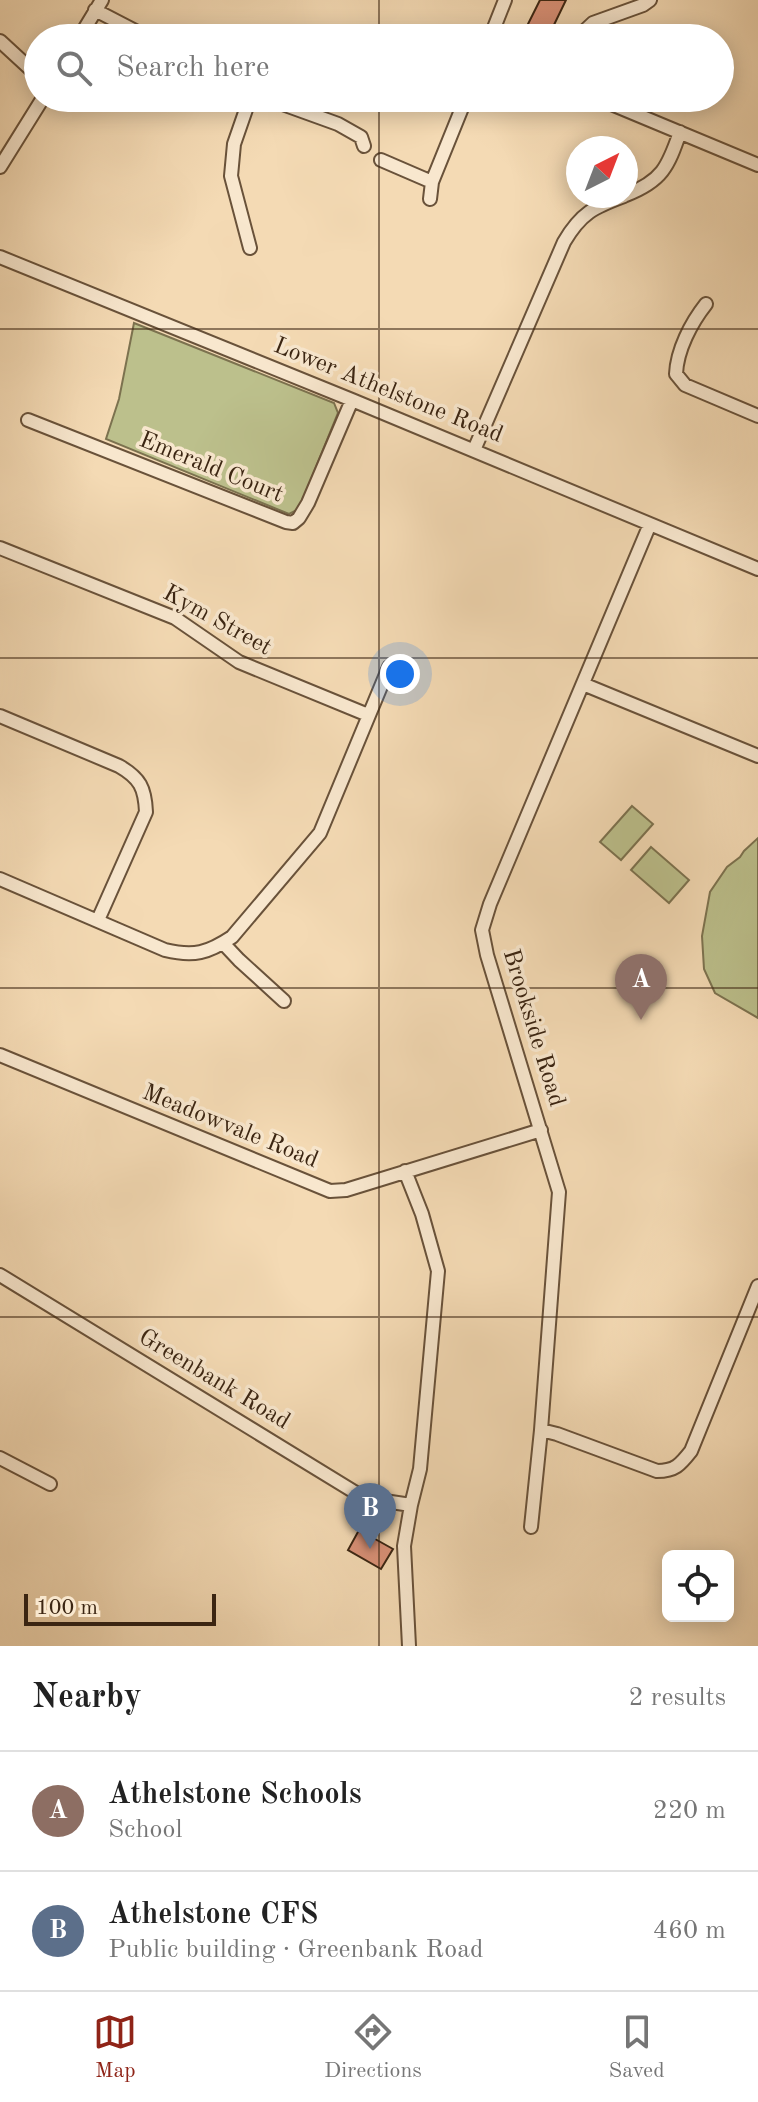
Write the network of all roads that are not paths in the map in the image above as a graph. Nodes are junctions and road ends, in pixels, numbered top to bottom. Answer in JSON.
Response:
{"nodes":[{"id":1,"x":505,"y":0,"type":"edge"},
{"id":2,"x":650,"y":0,"type":"edge"},
{"id":3,"x":99,"y":5,"type":"edge"},
{"id":4,"x":87,"y":24,"type":"edge"},
{"id":5,"x":128,"y":24,"type":"edge"},
{"id":6,"x":496,"y":24,"type":"edge"},
{"id":7,"x":592,"y":24,"type":"edge"},
{"id":8,"x":0,"y":41,"type":"edge"},
{"id":9,"x":24,"y":63,"type":"edge"},
{"id":10,"x":34,"y":112,"type":"edge"},
{"id":11,"x":245,"y":112,"type":"edge"},
{"id":12,"x":302,"y":112,"type":"edge"},
{"id":13,"x":460,"y":112,"type":"edge"},
{"id":14,"x":631,"y":112,"type":"edge"},
{"id":15,"x":680,"y":132,"type":"junction"},
{"id":16,"x":364,"y":146,"type":"dead end"},
{"id":17,"x":381,"y":160,"type":"dead end"},
{"id":18,"x":758,"y":165,"type":"edge"},
{"id":19,"x":0,"y":167,"type":"edge"},
{"id":20,"x":432,"y":182,"type":"junction"},
{"id":21,"x":638,"y":190,"type":"edge"},
{"id":22,"x":430,"y":199,"type":"dead end"},
{"id":23,"x":596,"y":208,"type":"edge"},
{"id":24,"x":250,"y":248,"type":"dead end"},
{"id":25,"x":0,"y":257,"type":"edge"},
{"id":26,"x":706,"y":304,"type":"dead end"},
{"id":27,"x":352,"y":400,"type":"junction"},
{"id":28,"x":758,"y":416,"type":"edge"},
{"id":29,"x":28,"y":420,"type":"dead end"},
{"id":30,"x":474,"y":450,"type":"junction"},
{"id":31,"x":650,"y":524,"type":"junction"},
{"id":32,"x":0,"y":548,"type":"edge"},
{"id":33,"x":758,"y":569,"type":"edge"},
{"id":34,"x":389,"y":667,"type":"dead end"},
{"id":35,"x":583,"y":684,"type":"junction"},
{"id":36,"x":368,"y":715,"type":"junction"},
{"id":37,"x":0,"y":716,"type":"edge"},
{"id":38,"x":758,"y":756,"type":"edge"},
{"id":39,"x":0,"y":879,"type":"edge"},
{"id":40,"x":98,"y":920,"type":"junction"},
{"id":41,"x":223,"y":943,"type":"junction"},
{"id":42,"x":284,"y":1001,"type":"dead end"},
{"id":43,"x":0,"y":1055,"type":"edge"},
{"id":44,"x":541,"y":1130,"type":"junction"},
{"id":45,"x":405,"y":1171,"type":"junction"},
{"id":46,"x":0,"y":1275,"type":"edge"},
{"id":47,"x":758,"y":1286,"type":"edge"},
{"id":48,"x":541,"y":1430,"type":"junction"},
{"id":49,"x":0,"y":1458,"type":"edge"},
{"id":50,"x":50,"y":1484,"type":"dead end"},
{"id":51,"x":411,"y":1505,"type":"junction"},
{"id":52,"x":531,"y":1527,"type":"dead end"},
{"id":53,"x":409,"y":1646,"type":"edge"}],
"edges":[{"from":1,"to":6,"type":"street"},
{"from":2,"to":7,"type":"street"},
{"from":3,"to":4,"type":"street"},
{"from":3,"to":5,"type":"street"},
{"from":8,"to":9,"type":"street"},
{"from":10,"to":19,"type":"street"},
{"from":11,"to":24,"type":"street"},
{"from":12,"to":16,"type":"street"},
{"from":13,"to":20,"type":"street"},
{"from":14,"to":15,"type":"street"},
{"from":15,"to":18,"type":"street"},
{"from":15,"to":21,"type":"street"},
{"from":17,"to":20,"type":"street"},
{"from":20,"to":22,"type":"street"},
{"from":23,"to":30,"type":"street"},
{"from":25,"to":27,"type":"street","name":"Lower Athelstone Road"},
{"from":26,"to":28,"type":"street"},
{"from":27,"to":29,"type":"street","name":"Emerald Court"},
{"from":27,"to":30,"type":"street","name":"Lower Athelstone Road"},
{"from":30,"to":31,"type":"street","name":"Lower Athelstone Road"},
{"from":31,"to":33,"type":"street","name":"Lower Athelstone Road"},
{"from":31,"to":35,"type":"street","name":"Brookside Road"},
{"from":32,"to":36,"type":"street","name":"Kym Street"},
{"from":34,"to":36,"type":"street"},
{"from":35,"to":38,"type":"street"},
{"from":35,"to":44,"type":"street","name":"Brookside Road"},
{"from":36,"to":41,"type":"street"},
{"from":37,"to":40,"type":"street"},
{"from":39,"to":40,"type":"street"},
{"from":40,"to":41,"type":"street"},
{"from":41,"to":42,"type":"street"},
{"from":43,"to":45,"type":"street","name":"Meadowvale Road"},
{"from":44,"to":45,"type":"street","name":"Meadowvale Road"},
{"from":44,"to":48,"type":"street","name":"Brookside Road"},
{"from":45,"to":51,"type":"street"},
{"from":46,"to":51,"type":"street","name":"Greenbank Road"},
{"from":47,"to":48,"type":"street"},
{"from":48,"to":52,"type":"street","name":"Brookside Road"},
{"from":49,"to":50,"type":"street"},
{"from":51,"to":53,"type":"street"}]}
